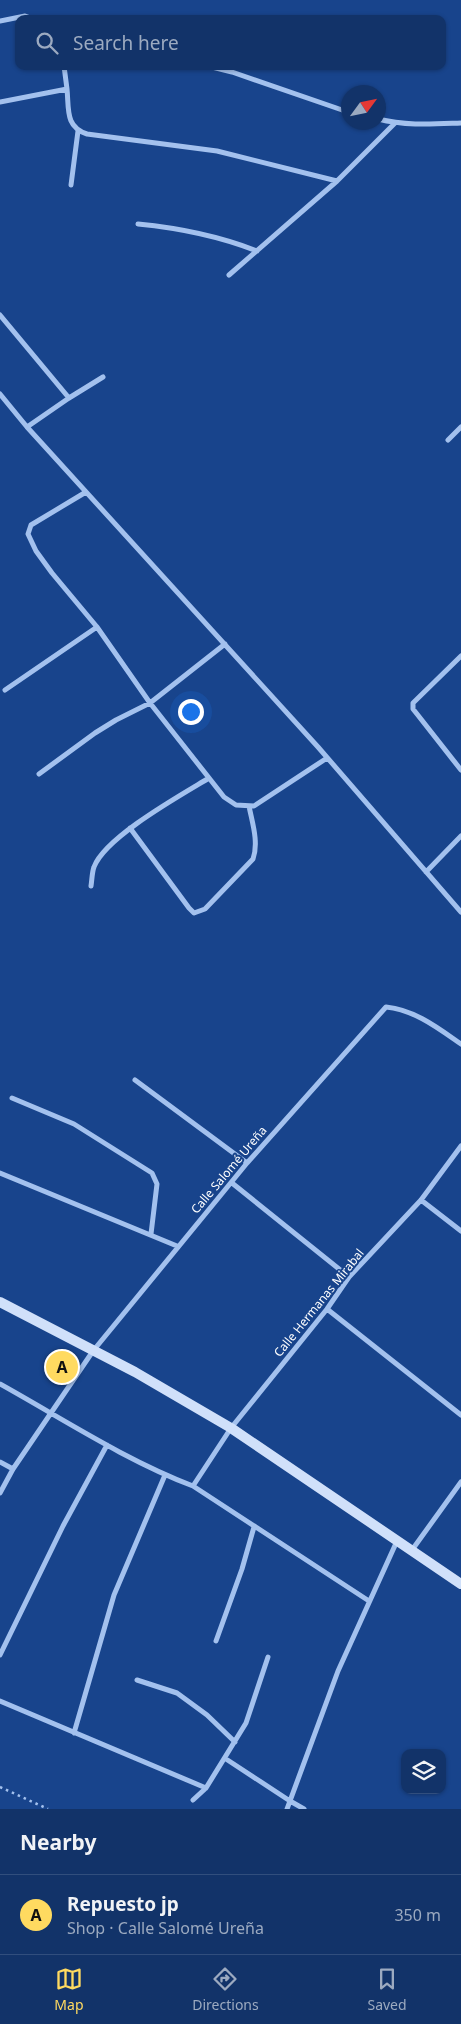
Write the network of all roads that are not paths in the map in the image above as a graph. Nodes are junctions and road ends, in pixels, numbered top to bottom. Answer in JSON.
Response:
{"nodes":[{"id":1,"x":15,"y":18,"type":"edge"},
{"id":2,"x":0,"y":20,"type":"edge"},
{"id":3,"x":65,"y":70,"type":"edge"},
{"id":4,"x":224,"y":70,"type":"edge"},
{"id":5,"x":67,"y":89,"type":"junction"},
{"id":6,"x":0,"y":102,"type":"edge"},
{"id":7,"x":341,"y":110,"type":"edge"},
{"id":8,"x":386,"y":121,"type":"edge"},
{"id":9,"x":461,"y":123,"type":"edge"},
{"id":10,"x":395,"y":124,"type":"junction"},
{"id":11,"x":78,"y":131,"type":"junction"},
{"id":12,"x":337,"y":181,"type":"junction"},
{"id":13,"x":71,"y":185,"type":"dead end"},
{"id":14,"x":138,"y":224,"type":"dead end"},
{"id":15,"x":257,"y":251,"type":"junction"},
{"id":16,"x":229,"y":275,"type":"dead end"},
{"id":17,"x":0,"y":316,"type":"edge"},
{"id":18,"x":103,"y":377,"type":"dead end"},
{"id":19,"x":0,"y":394,"type":"edge"},
{"id":20,"x":69,"y":398,"type":"junction"},
{"id":21,"x":461,"y":426,"type":"edge"},
{"id":22,"x":27,"y":427,"type":"junction"},
{"id":23,"x":448,"y":440,"type":"dead end"},
{"id":24,"x":86,"y":492,"type":"junction"},
{"id":25,"x":98,"y":627,"type":"junction"},
{"id":26,"x":225,"y":644,"type":"junction"},
{"id":27,"x":461,"y":656,"type":"edge"},
{"id":28,"x":5,"y":690,"type":"dead end"},
{"id":29,"x":150,"y":703,"type":"junction"},
{"id":30,"x":327,"y":758,"type":"junction"},
{"id":31,"x":461,"y":770,"type":"edge"},
{"id":32,"x":39,"y":774,"type":"dead end"},
{"id":33,"x":209,"y":778,"type":"junction"},
{"id":34,"x":249,"y":806,"type":"junction"},
{"id":35,"x":130,"y":828,"type":"junction"},
{"id":36,"x":461,"y":836,"type":"edge"},
{"id":37,"x":426,"y":872,"type":"junction"},
{"id":38,"x":91,"y":886,"type":"dead end"},
{"id":39,"x":461,"y":912,"type":"edge"},
{"id":40,"x":461,"y":1044,"type":"edge"},
{"id":41,"x":135,"y":1080,"type":"dead end"},
{"id":42,"x":12,"y":1098,"type":"dead end"},
{"id":43,"x":461,"y":1146,"type":"edge"},
{"id":44,"x":247,"y":1163,"type":"junction"},
{"id":45,"x":0,"y":1173,"type":"edge"},
{"id":46,"x":232,"y":1183,"type":"junction"},
{"id":47,"x":421,"y":1200,"type":"junction"},
{"id":48,"x":461,"y":1231,"type":"edge"},
{"id":49,"x":151,"y":1234,"type":"junction"},
{"id":50,"x":177,"y":1246,"type":"junction"},
{"id":51,"x":349,"y":1277,"type":"junction"},
{"id":52,"x":0,"y":1302,"type":"edge"},
{"id":53,"x":327,"y":1309,"type":"junction"},
{"id":54,"x":93,"y":1351,"type":"junction"},
{"id":55,"x":0,"y":1384,"type":"edge"},
{"id":56,"x":50,"y":1412,"type":"junction"},
{"id":57,"x":461,"y":1415,"type":"edge"},
{"id":58,"x":230,"y":1428,"type":"junction"},
{"id":59,"x":107,"y":1445,"type":"junction"},
{"id":60,"x":0,"y":1462,"type":"edge"},
{"id":61,"x":13,"y":1469,"type":"junction"},
{"id":62,"x":164,"y":1475,"type":"junction"},
{"id":63,"x":461,"y":1482,"type":"edge"},
{"id":64,"x":193,"y":1486,"type":"junction"},
{"id":65,"x":0,"y":1493,"type":"edge"},
{"id":66,"x":254,"y":1527,"type":"junction"},
{"id":67,"x":398,"y":1541,"type":"junction"},
{"id":68,"x":412,"y":1550,"type":"junction"},
{"id":69,"x":461,"y":1584,"type":"edge"},
{"id":70,"x":369,"y":1601,"type":"junction"},
{"id":71,"x":216,"y":1641,"type":"dead end"},
{"id":72,"x":0,"y":1655,"type":"edge"},
{"id":73,"x":268,"y":1657,"type":"dead end"},
{"id":74,"x":137,"y":1680,"type":"dead end"},
{"id":75,"x":0,"y":1701,"type":"edge"},
{"id":76,"x":74,"y":1733,"type":"junction"},
{"id":77,"x":235,"y":1742,"type":"junction"},
{"id":78,"x":226,"y":1759,"type":"junction"},
{"id":79,"x":206,"y":1788,"type":"junction"},
{"id":80,"x":193,"y":1800,"type":"dead end"},
{"id":81,"x":290,"y":1802,"type":"junction"},
{"id":82,"x":287,"y":1809,"type":"edge"},
{"id":83,"x":304,"y":1809,"type":"edge"}],
"edges":[{"from":1,"to":2,"type":"street"},
{"from":3,"to":5,"type":"street"},
{"from":4,"to":7,"type":"street"},
{"from":5,"to":6,"type":"street"},
{"from":5,"to":11,"type":"street"},
{"from":8,"to":10,"type":"street"},
{"from":9,"to":10,"type":"street"},
{"from":10,"to":12,"type":"street"},
{"from":11,"to":12,"type":"street"},
{"from":11,"to":13,"type":"street"},
{"from":12,"to":15,"type":"street"},
{"from":14,"to":15,"type":"street"},
{"from":15,"to":16,"type":"street"},
{"from":17,"to":20,"type":"street"},
{"from":18,"to":20,"type":"street"},
{"from":19,"to":22,"type":"street"},
{"from":20,"to":22,"type":"street"},
{"from":21,"to":23,"type":"street"},
{"from":22,"to":24,"type":"street"},
{"from":24,"to":25,"type":"street"},
{"from":24,"to":26,"type":"street"},
{"from":25,"to":28,"type":"street"},
{"from":25,"to":29,"type":"street"},
{"from":26,"to":29,"type":"street"},
{"from":26,"to":30,"type":"street"},
{"from":27,"to":31,"type":"street"},
{"from":29,"to":32,"type":"street"},
{"from":29,"to":33,"type":"street"},
{"from":30,"to":34,"type":"street"},
{"from":30,"to":37,"type":"street"},
{"from":33,"to":34,"type":"street"},
{"from":33,"to":35,"type":"street"},
{"from":34,"to":35,"type":"street"},
{"from":35,"to":38,"type":"street"},
{"from":36,"to":37,"type":"street"},
{"from":37,"to":39,"type":"street"},
{"from":40,"to":44,"type":"street","name":"Calle Salomé Ureña"},
{"from":41,"to":44,"type":"street"},
{"from":42,"to":49,"type":"street"},
{"from":43,"to":47,"type":"street","name":"Calle Hermanas Mirabal"},
{"from":44,"to":46,"type":"street","name":"Calle Salomé Ureña"},
{"from":45,"to":49,"type":"street"},
{"from":46,"to":50,"type":"street","name":"Calle Salomé Ureña"},
{"from":46,"to":51,"type":"street"},
{"from":47,"to":48,"type":"street"},
{"from":47,"to":51,"type":"street","name":"Calle Hermanas Mirabal"},
{"from":49,"to":50,"type":"street"},
{"from":50,"to":54,"type":"street","name":"Calle Salomé Ureña"},
{"from":51,"to":53,"type":"street","name":"Calle Hermanas Mirabal"},
{"from":52,"to":54,"type":"street"},
{"from":53,"to":57,"type":"street"},
{"from":53,"to":58,"type":"street","name":"Calle Hermanas Mirabal"},
{"from":54,"to":56,"type":"street","name":"Calle Salomé Ureña"},
{"from":54,"to":58,"type":"street"},
{"from":55,"to":56,"type":"street"},
{"from":56,"to":59,"type":"street"},
{"from":56,"to":61,"type":"street","name":"Calle Salomé Ureña"},
{"from":58,"to":64,"type":"street","name":"Calle Hermanas Mirabal"},
{"from":58,"to":67,"type":"street"},
{"from":59,"to":62,"type":"street"},
{"from":59,"to":72,"type":"street"},
{"from":60,"to":61,"type":"street"},
{"from":61,"to":65,"type":"street","name":"Calle Salomé Ureña"},
{"from":62,"to":64,"type":"street"},
{"from":62,"to":76,"type":"street"},
{"from":63,"to":68,"type":"street"},
{"from":64,"to":66,"type":"street"},
{"from":66,"to":70,"type":"street"},
{"from":66,"to":71,"type":"street"},
{"from":67,"to":68,"type":"street"},
{"from":67,"to":70,"type":"street"},
{"from":68,"to":69,"type":"street"},
{"from":70,"to":81,"type":"street"},
{"from":73,"to":77,"type":"street"},
{"from":74,"to":77,"type":"street"},
{"from":75,"to":76,"type":"street"},
{"from":76,"to":79,"type":"street"},
{"from":77,"to":78,"type":"street"},
{"from":78,"to":79,"type":"street"},
{"from":78,"to":81,"type":"street"},
{"from":79,"to":80,"type":"street"},
{"from":81,"to":82,"type":"street"},
{"from":81,"to":83,"type":"street"}]}
